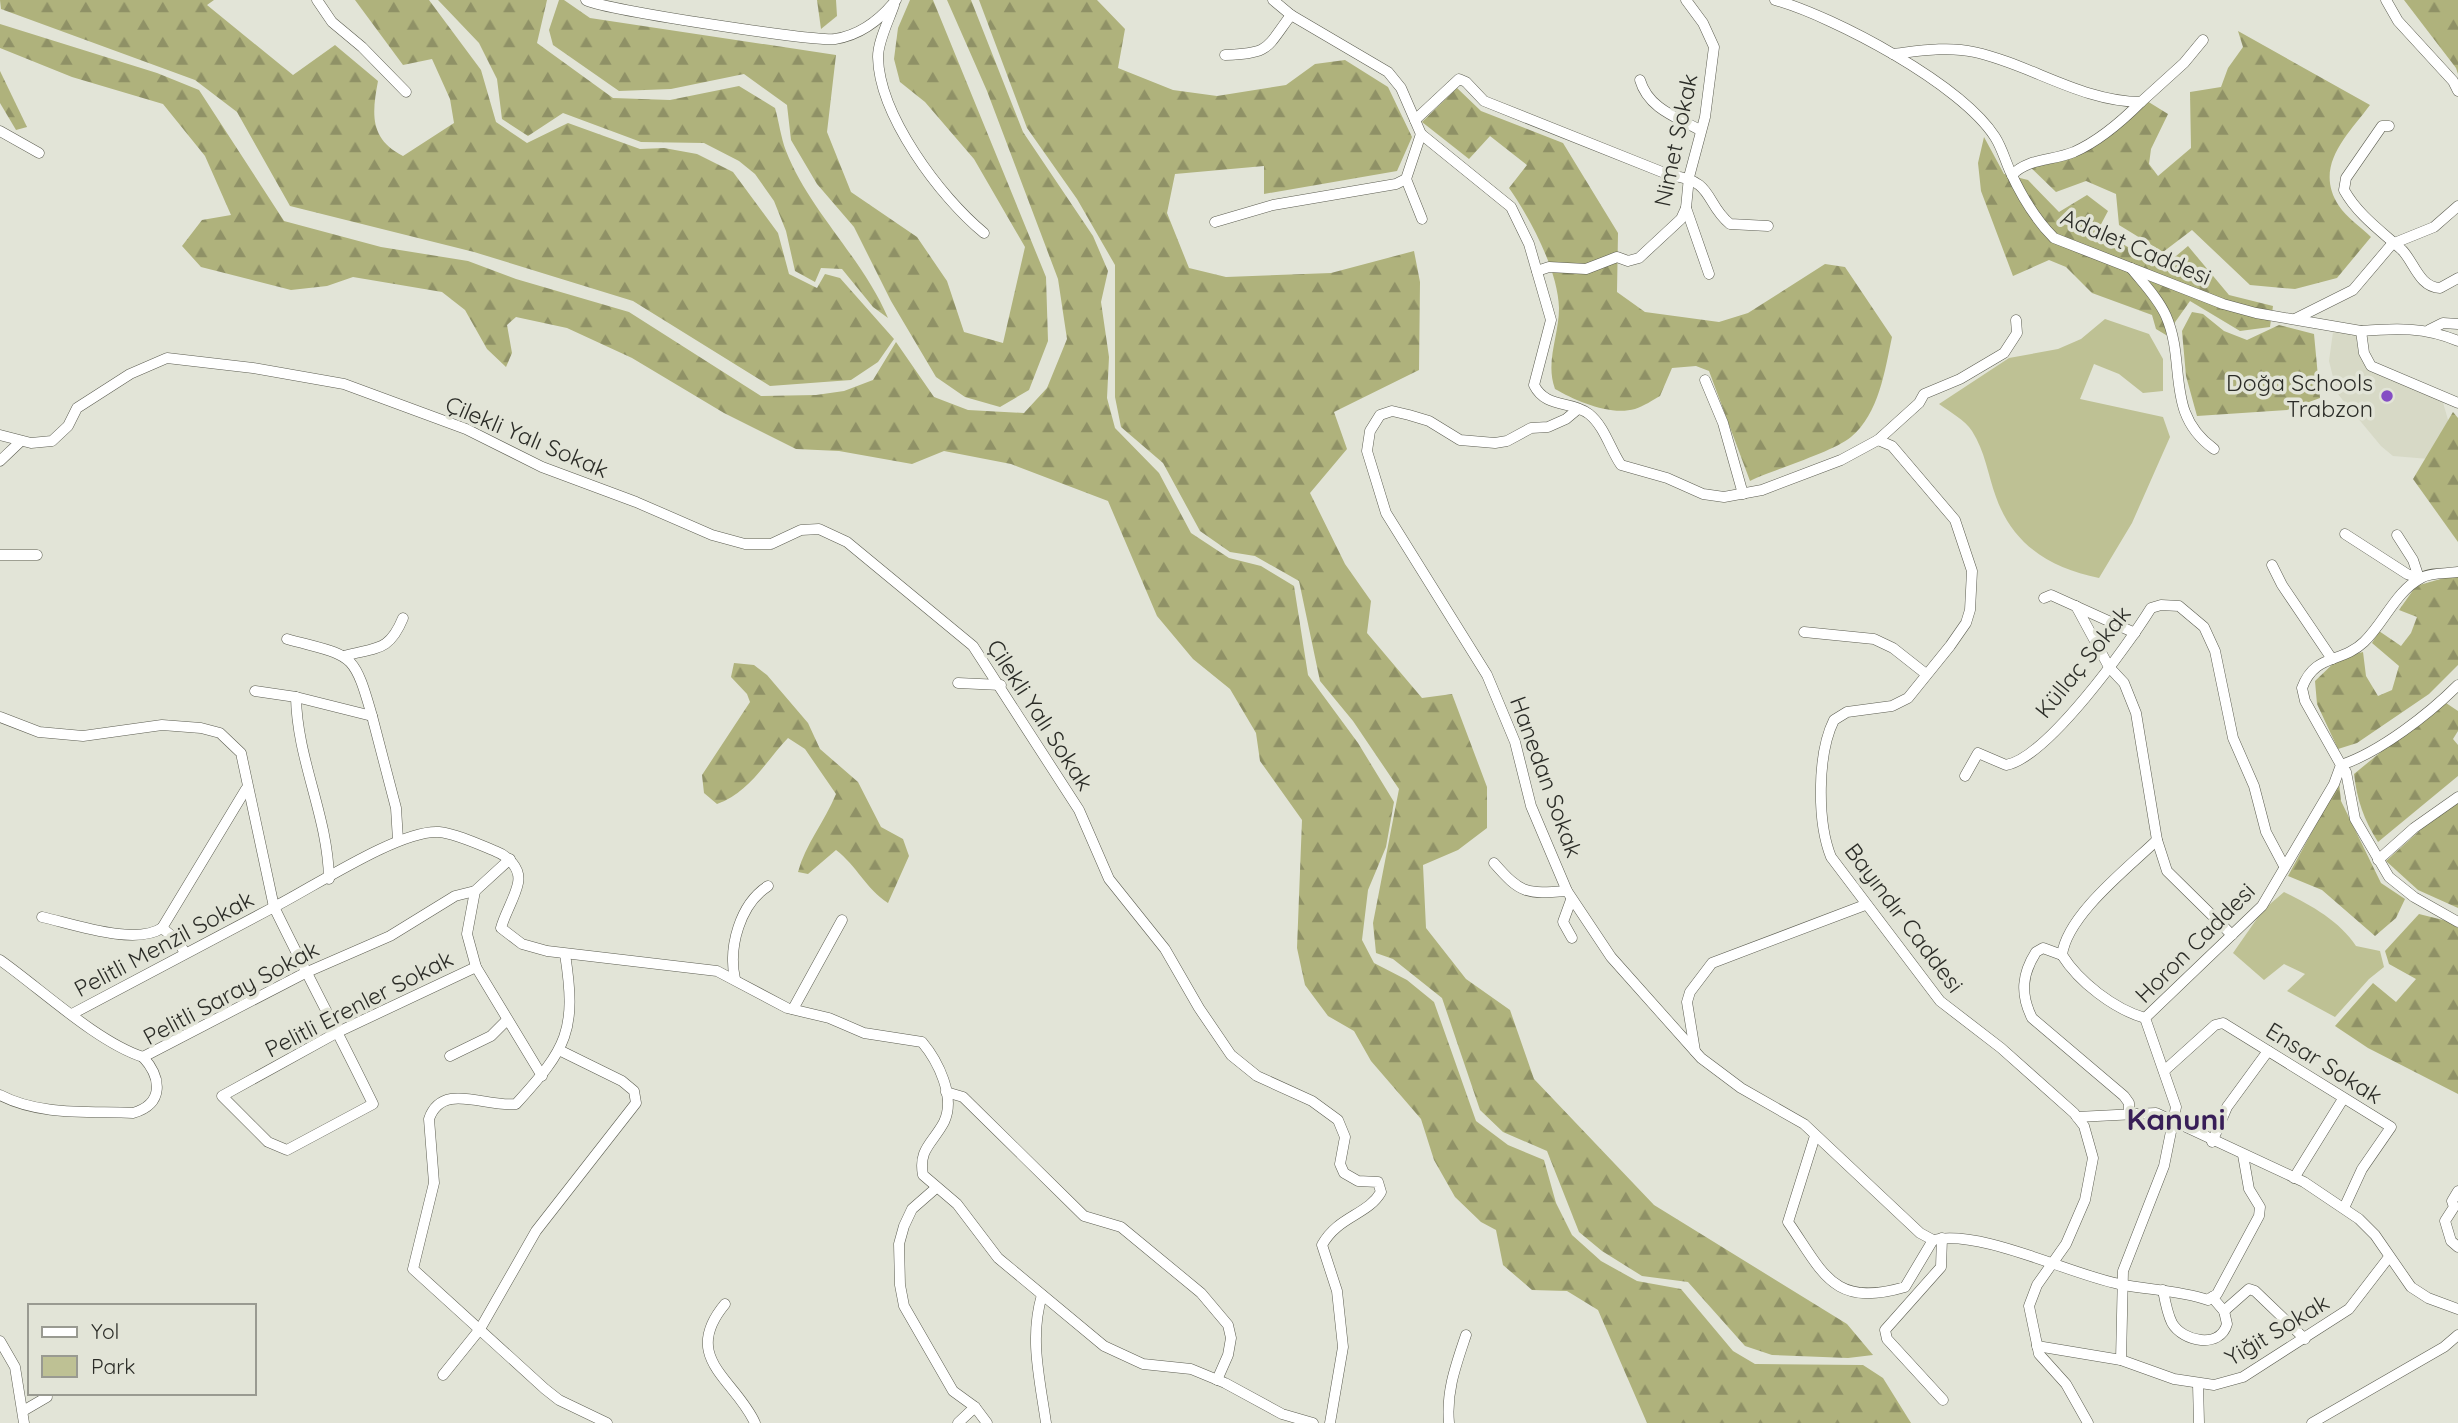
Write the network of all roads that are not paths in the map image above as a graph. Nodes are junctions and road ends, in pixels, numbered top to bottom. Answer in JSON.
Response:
{"nodes":[{"id":1,"x":317,"y":0,"type":"edge"},
{"id":2,"x":586,"y":0,"type":"edge"},
{"id":3,"x":1273,"y":0,"type":"edge"},
{"id":4,"x":1686,"y":0,"type":"edge"},
{"id":5,"x":1774,"y":0,"type":"edge"},
{"id":6,"x":2386,"y":0,"type":"edge"},
{"id":7,"x":896,"y":1,"type":"edge"},
{"id":8,"x":1291,"y":15,"type":"junction"},
{"id":9,"x":2203,"y":40,"type":"dead end"},
{"id":10,"x":1892,"y":54,"type":"junction"},
{"id":11,"x":1225,"y":55,"type":"dead end"},
{"id":12,"x":1640,"y":80,"type":"dead end"},
{"id":13,"x":2458,"y":91,"type":"edge"},
{"id":14,"x":406,"y":92,"type":"dead end"},
{"id":15,"x":2141,"y":102,"type":"junction"},
{"id":16,"x":1415,"y":120,"type":"junction"},
{"id":17,"x":2389,"y":126,"type":"dead end"},
{"id":18,"x":1700,"y":130,"type":"junction"},
{"id":19,"x":0,"y":131,"type":"edge"},
{"id":20,"x":1421,"y":134,"type":"junction"},
{"id":21,"x":39,"y":153,"type":"dead end"},
{"id":22,"x":2012,"y":175,"type":"junction"},
{"id":23,"x":1689,"y":177,"type":"junction"},
{"id":24,"x":1406,"y":179,"type":"junction"},
{"id":25,"x":2458,"y":206,"type":"edge"},
{"id":26,"x":1686,"y":208,"type":"junction"},
{"id":27,"x":1422,"y":219,"type":"dead end"},
{"id":28,"x":1215,"y":222,"type":"dead end"},
{"id":29,"x":1768,"y":226,"type":"dead end"},
{"id":30,"x":984,"y":233,"type":"dead end"},
{"id":31,"x":2392,"y":244,"type":"junction"},
{"id":32,"x":2128,"y":265,"type":"junction"},
{"id":33,"x":1537,"y":271,"type":"junction"},
{"id":34,"x":1709,"y":274,"type":"dead end"},
{"id":35,"x":2458,"y":278,"type":"edge"},
{"id":36,"x":2295,"y":319,"type":"junction"},
{"id":37,"x":2016,"y":320,"type":"dead end"},
{"id":38,"x":2458,"y":324,"type":"edge"},
{"id":39,"x":2429,"y":330,"type":"junction"},
{"id":40,"x":2361,"y":331,"type":"junction"},
{"id":41,"x":2458,"y":341,"type":"edge"},
{"id":42,"x":1705,"y":380,"type":"dead end"},
{"id":43,"x":2458,"y":403,"type":"edge"},
{"id":44,"x":1578,"y":410,"type":"junction"},
{"id":45,"x":0,"y":435,"type":"edge"},
{"id":46,"x":1878,"y":440,"type":"junction"},
{"id":47,"x":21,"y":441,"type":"junction"},
{"id":48,"x":2214,"y":449,"type":"dead end"},
{"id":49,"x":0,"y":461,"type":"edge"},
{"id":50,"x":1743,"y":494,"type":"junction"},
{"id":51,"x":2345,"y":534,"type":"dead end"},
{"id":52,"x":2397,"y":536,"type":"dead end"},
{"id":53,"x":0,"y":555,"type":"edge"},
{"id":54,"x":37,"y":555,"type":"dead end"},
{"id":55,"x":2273,"y":565,"type":"dead end"},
{"id":56,"x":2458,"y":572,"type":"edge"},
{"id":57,"x":2419,"y":579,"type":"junction"},
{"id":58,"x":2044,"y":598,"type":"dead end"},
{"id":59,"x":2076,"y":606,"type":"junction"},
{"id":60,"x":403,"y":618,"type":"dead end"},
{"id":61,"x":1804,"y":632,"type":"dead end"},
{"id":62,"x":2135,"y":633,"type":"junction"},
{"id":63,"x":287,"y":639,"type":"dead end"},
{"id":64,"x":344,"y":656,"type":"junction"},
{"id":65,"x":2332,"y":659,"type":"junction"},
{"id":66,"x":2109,"y":667,"type":"junction"},
{"id":67,"x":1926,"y":674,"type":"junction"},
{"id":68,"x":958,"y":683,"type":"dead end"},
{"id":69,"x":1001,"y":685,"type":"junction"},
{"id":70,"x":2458,"y":685,"type":"edge"},
{"id":71,"x":255,"y":691,"type":"dead end"},
{"id":72,"x":296,"y":697,"type":"junction"},
{"id":73,"x":372,"y":716,"type":"junction"},
{"id":74,"x":0,"y":717,"type":"edge"},
{"id":75,"x":2341,"y":765,"type":"junction"},
{"id":76,"x":1965,"y":776,"type":"dead end"},
{"id":77,"x":246,"y":789,"type":"junction"},
{"id":78,"x":2458,"y":797,"type":"edge"},
{"id":79,"x":398,"y":839,"type":"junction"},
{"id":80,"x":2157,"y":839,"type":"junction"},
{"id":81,"x":510,"y":859,"type":"junction"},
{"id":82,"x":2378,"y":860,"type":"junction"},
{"id":83,"x":1494,"y":863,"type":"dead end"},
{"id":84,"x":2284,"y":866,"type":"junction"},
{"id":85,"x":329,"y":879,"type":"junction"},
{"id":86,"x":768,"y":886,"type":"dead end"},
{"id":87,"x":475,"y":891,"type":"junction"},
{"id":88,"x":1569,"y":895,"type":"junction"},
{"id":89,"x":1865,"y":905,"type":"junction"},
{"id":90,"x":274,"y":907,"type":"junction"},
{"id":91,"x":42,"y":917,"type":"dead end"},
{"id":92,"x":842,"y":920,"type":"dead end"},
{"id":93,"x":2458,"y":922,"type":"edge"},
{"id":94,"x":162,"y":928,"type":"junction"},
{"id":95,"x":2232,"y":935,"type":"junction"},
{"id":96,"x":1572,"y":938,"type":"dead end"},
{"id":97,"x":185,"y":953,"type":"junction"},
{"id":98,"x":565,"y":954,"type":"junction"},
{"id":99,"x":2062,"y":955,"type":"junction"},
{"id":100,"x":0,"y":960,"type":"edge"},
{"id":101,"x":476,"y":967,"type":"junction"},
{"id":102,"x":305,"y":973,"type":"junction"},
{"id":103,"x":735,"y":979,"type":"junction"},
{"id":104,"x":793,"y":1009,"type":"junction"},
{"id":105,"x":72,"y":1014,"type":"junction"},
{"id":106,"x":2145,"y":1018,"type":"junction"},
{"id":107,"x":506,"y":1021,"type":"junction"},
{"id":108,"x":338,"y":1032,"type":"junction"},
{"id":109,"x":561,"y":1051,"type":"junction"},
{"id":110,"x":1695,"y":1051,"type":"junction"},
{"id":111,"x":2268,"y":1051,"type":"junction"},
{"id":112,"x":450,"y":1056,"type":"dead end"},
{"id":113,"x":143,"y":1057,"type":"junction"},
{"id":114,"x":2164,"y":1071,"type":"junction"},
{"id":115,"x":542,"y":1076,"type":"junction"},
{"id":116,"x":946,"y":1092,"type":"junction"},
{"id":117,"x":0,"y":1095,"type":"edge"},
{"id":118,"x":2343,"y":1099,"type":"junction"},
{"id":119,"x":2129,"y":1113,"type":"junction"},
{"id":120,"x":2077,"y":1117,"type":"junction"},
{"id":121,"x":2175,"y":1119,"type":"junction"},
{"id":122,"x":1815,"y":1136,"type":"junction"},
{"id":123,"x":2213,"y":1142,"type":"junction"},
{"id":124,"x":2243,"y":1155,"type":"junction"},
{"id":125,"x":2294,"y":1178,"type":"junction"},
{"id":126,"x":936,"y":1188,"type":"junction"},
{"id":127,"x":2458,"y":1191,"type":"edge"},
{"id":128,"x":2344,"y":1208,"type":"junction"},
{"id":129,"x":1938,"y":1239,"type":"junction"},
{"id":130,"x":2458,"y":1247,"type":"edge"},
{"id":131,"x":2389,"y":1257,"type":"junction"},
{"id":132,"x":2052,"y":1263,"type":"junction"},
{"id":133,"x":2121,"y":1285,"type":"junction"},
{"id":134,"x":2163,"y":1290,"type":"junction"},
{"id":135,"x":1042,"y":1295,"type":"junction"},
{"id":136,"x":2213,"y":1297,"type":"junction"},
{"id":137,"x":724,"y":1304,"type":"dead end"},
{"id":138,"x":2458,"y":1309,"type":"edge"},
{"id":139,"x":2224,"y":1311,"type":"junction"},
{"id":140,"x":480,"y":1329,"type":"junction"},
{"id":141,"x":1466,"y":1335,"type":"dead end"},
{"id":142,"x":2458,"y":1335,"type":"edge"},
{"id":143,"x":2305,"y":1339,"type":"junction"},
{"id":144,"x":0,"y":1341,"type":"edge"},
{"id":145,"x":2037,"y":1346,"type":"junction"},
{"id":146,"x":2121,"y":1360,"type":"junction"},
{"id":147,"x":443,"y":1375,"type":"dead end"},
{"id":148,"x":1217,"y":1380,"type":"junction"},
{"id":149,"x":2198,"y":1384,"type":"junction"},
{"id":150,"x":47,"y":1398,"type":"dead end"},
{"id":151,"x":1944,"y":1400,"type":"dead end"},
{"id":152,"x":975,"y":1407,"type":"junction"},
{"id":153,"x":23,"y":1411,"type":"junction"},
{"id":154,"x":1285,"y":1419,"type":"edge"},
{"id":155,"x":23,"y":1423,"type":"edge"},
{"id":156,"x":607,"y":1423,"type":"edge"},
{"id":157,"x":755,"y":1423,"type":"edge"},
{"id":158,"x":958,"y":1423,"type":"edge"},
{"id":159,"x":987,"y":1423,"type":"edge"},
{"id":160,"x":1046,"y":1423,"type":"edge"},
{"id":161,"x":1313,"y":1423,"type":"edge"},
{"id":162,"x":1330,"y":1423,"type":"edge"},
{"id":163,"x":1450,"y":1423,"type":"edge"},
{"id":164,"x":2088,"y":1423,"type":"edge"},
{"id":165,"x":2199,"y":1423,"type":"edge"},
{"id":166,"x":2312,"y":1423,"type":"edge"}],
"edges":[{"from":1,"to":14,"type":"street"},
{"from":2,"to":7,"type":"street"},
{"from":3,"to":8,"type":"street"},
{"from":4,"to":18,"type":"street","name":"Nimet Sokak"},
{"from":5,"to":10,"type":"street","name":"Adalet Caddesi"},
{"from":6,"to":13,"type":"street"},
{"from":7,"to":30,"type":"street"},
{"from":8,"to":11,"type":"street"},
{"from":8,"to":16,"type":"street"},
{"from":9,"to":15,"type":"street"},
{"from":10,"to":15,"type":"street"},
{"from":10,"to":22,"type":"street","name":"Adalet Caddesi"},
{"from":12,"to":18,"type":"street"},
{"from":15,"to":22,"type":"street"},
{"from":16,"to":20,"type":"street"},
{"from":16,"to":23,"type":"street"},
{"from":17,"to":31,"type":"street"},
{"from":18,"to":23,"type":"street","name":"Nimet Sokak"},
{"from":19,"to":21,"type":"street"},
{"from":20,"to":24,"type":"street"},
{"from":20,"to":33,"type":"street"},
{"from":22,"to":32,"type":"street","name":"Adalet Caddesi"},
{"from":23,"to":26,"type":"street","name":"Nimet Sokak"},
{"from":23,"to":29,"type":"street"},
{"from":24,"to":27,"type":"street"},
{"from":24,"to":28,"type":"street"},
{"from":25,"to":31,"type":"street"},
{"from":26,"to":33,"type":"street","name":"Nimet Sokak"},
{"from":26,"to":34,"type":"street"},
{"from":31,"to":35,"type":"street"},
{"from":31,"to":36,"type":"street"},
{"from":32,"to":36,"type":"street","name":"Adalet Caddesi"},
{"from":32,"to":48,"type":"street"},
{"from":33,"to":44,"type":"street"},
{"from":36,"to":40,"type":"street","name":"Adalet Caddesi"},
{"from":37,"to":46,"type":"street"},
{"from":38,"to":39,"type":"street"},
{"from":39,"to":40,"type":"street","name":"Adalet Caddesi"},
{"from":39,"to":41,"type":"street"},
{"from":40,"to":43,"type":"street"},
{"from":42,"to":50,"type":"street"},
{"from":44,"to":50,"type":"street"},
{"from":44,"to":88,"type":"street","name":"Hanedan Sokak"},
{"from":45,"to":47,"type":"street","name":"Çilekli Yalı Sokak"},
{"from":46,"to":50,"type":"street"},
{"from":46,"to":67,"type":"street","name":"Bayındır Caddesi"},
{"from":47,"to":49,"type":"street"},
{"from":47,"to":69,"type":"street","name":"Çilekli Yalı Sokak"},
{"from":51,"to":57,"type":"street"},
{"from":52,"to":57,"type":"street"},
{"from":53,"to":54,"type":"street"},
{"from":55,"to":65,"type":"street"},
{"from":56,"to":57,"type":"street"},
{"from":57,"to":65,"type":"street"},
{"from":58,"to":59,"type":"street"},
{"from":59,"to":62,"type":"street"},
{"from":59,"to":66,"type":"street"},
{"from":60,"to":64,"type":"street"},
{"from":61,"to":67,"type":"street"},
{"from":62,"to":66,"type":"street","name":"Küllaç Sokak"},
{"from":62,"to":84,"type":"street","name":"Küllaç Sokak"},
{"from":63,"to":64,"type":"street"},
{"from":64,"to":73,"type":"street"},
{"from":65,"to":75,"type":"street"},
{"from":66,"to":76,"type":"street","name":"Küllaç Sokak"},
{"from":66,"to":80,"type":"street"},
{"from":67,"to":89,"type":"street","name":"Bayındır Caddesi"},
{"from":68,"to":69,"type":"street"},
{"from":69,"to":162,"type":"street","name":"Çilekli Yalı Sokak"},
{"from":70,"to":75,"type":"street"},
{"from":71,"to":72,"type":"street"},
{"from":72,"to":73,"type":"street"},
{"from":72,"to":85,"type":"street"},
{"from":73,"to":79,"type":"street"},
{"from":74,"to":77,"type":"street"},
{"from":75,"to":82,"type":"street"},
{"from":75,"to":84,"type":"street","name":"Horon Caddesi"},
{"from":77,"to":90,"type":"street"},
{"from":77,"to":94,"type":"street"},
{"from":78,"to":82,"type":"street"},
{"from":79,"to":81,"type":"street","name":"Pelitli Menzil Sokak"},
{"from":79,"to":85,"type":"street","name":"Pelitli Menzil Sokak"},
{"from":80,"to":95,"type":"street"},
{"from":80,"to":99,"type":"street"},
{"from":81,"to":87,"type":"street","name":"Pelitli Saray Sokak"},
{"from":81,"to":98,"type":"street"},
{"from":82,"to":93,"type":"street"},
{"from":83,"to":88,"type":"street"},
{"from":84,"to":95,"type":"street","name":"Horon Caddesi"},
{"from":85,"to":90,"type":"street","name":"Pelitli Menzil Sokak"},
{"from":86,"to":103,"type":"street"},
{"from":87,"to":101,"type":"street"},
{"from":87,"to":102,"type":"street","name":"Pelitli Saray Sokak"},
{"from":88,"to":96,"type":"street"},
{"from":88,"to":110,"type":"street","name":"Hanedan Sokak"},
{"from":89,"to":110,"type":"street"},
{"from":89,"to":120,"type":"street","name":"Bayındır Caddesi"},
{"from":90,"to":97,"type":"street","name":"Pelitli Menzil Sokak"},
{"from":90,"to":102,"type":"street"},
{"from":91,"to":94,"type":"street"},
{"from":92,"to":104,"type":"street"},
{"from":94,"to":97,"type":"street"},
{"from":95,"to":106,"type":"street","name":"Horon Caddesi"},
{"from":97,"to":105,"type":"street","name":"Pelitli Menzil Sokak"},
{"from":98,"to":103,"type":"street"},
{"from":98,"to":109,"type":"street"},
{"from":99,"to":106,"type":"street"},
{"from":99,"to":119,"type":"street"},
{"from":100,"to":105,"type":"street"},
{"from":101,"to":107,"type":"street","name":"Pelitli Erenler Sokak"},
{"from":101,"to":108,"type":"street","name":"Pelitli Erenler Sokak"},
{"from":102,"to":108,"type":"street"},
{"from":102,"to":113,"type":"street","name":"Pelitli Saray Sokak"},
{"from":103,"to":104,"type":"street"},
{"from":104,"to":116,"type":"street"},
{"from":105,"to":113,"type":"street"},
{"from":106,"to":114,"type":"street","name":"Horon Caddesi"},
{"from":107,"to":112,"type":"street"},
{"from":107,"to":115,"type":"street","name":"Pelitli Erenler Sokak"},
{"from":108,"to":108,"type":"street","name":"Pelitli Erenler Sokak"},
{"from":109,"to":115,"type":"street"},
{"from":109,"to":140,"type":"street"},
{"from":110,"to":122,"type":"street","name":"Hanedan Sokak"},
{"from":111,"to":114,"type":"street","name":"Ensar Sokak"},
{"from":111,"to":118,"type":"street","name":"Ensar Sokak"},
{"from":111,"to":123,"type":"street"},
{"from":113,"to":117,"type":"street","name":"Pelitli Saray Sokak"},
{"from":114,"to":121,"type":"street","name":"Horon Caddesi"},
{"from":115,"to":140,"type":"street"},
{"from":116,"to":126,"type":"street"},
{"from":116,"to":148,"type":"street"},
{"from":118,"to":125,"type":"street"},
{"from":118,"to":128,"type":"street","name":"Ensar Sokak"},
{"from":119,"to":120,"type":"street"},
{"from":119,"to":121,"type":"street"},
{"from":120,"to":132,"type":"street","name":"Bayındır Caddesi"},
{"from":121,"to":123,"type":"street"},
{"from":121,"to":133,"type":"street","name":"Horon Caddesi"},
{"from":122,"to":129,"type":"street","name":"Hanedan Sokak"},
{"from":122,"to":129,"type":"street"},
{"from":123,"to":124,"type":"street"},
{"from":124,"to":125,"type":"street"},
{"from":124,"to":136,"type":"street"},
{"from":125,"to":128,"type":"street"},
{"from":126,"to":135,"type":"street"},
{"from":126,"to":152,"type":"street"},
{"from":127,"to":130,"type":"street"},
{"from":128,"to":131,"type":"street"},
{"from":129,"to":132,"type":"street"},
{"from":129,"to":151,"type":"street"},
{"from":131,"to":138,"type":"street"},
{"from":131,"to":143,"type":"street","name":"Yiğit Sokak"},
{"from":132,"to":133,"type":"street"},
{"from":132,"to":145,"type":"street","name":"Bayındır Caddesi"},
{"from":133,"to":134,"type":"street"},
{"from":133,"to":146,"type":"street","name":"Horon Caddesi"},
{"from":134,"to":136,"type":"street"},
{"from":134,"to":139,"type":"street"},
{"from":135,"to":148,"type":"street"},
{"from":135,"to":160,"type":"street"},
{"from":136,"to":139,"type":"street"},
{"from":137,"to":157,"type":"street"},
{"from":139,"to":143,"type":"street"},
{"from":140,"to":147,"type":"street"},
{"from":140,"to":156,"type":"street"},
{"from":141,"to":163,"type":"street"},
{"from":142,"to":166,"type":"street"},
{"from":143,"to":149,"type":"street","name":"Yiğit Sokak"},
{"from":144,"to":153,"type":"street"},
{"from":145,"to":146,"type":"street","name":"Yiğit Sokak"},
{"from":145,"to":164,"type":"street","name":"Bayındır Caddesi"},
{"from":146,"to":149,"type":"street","name":"Yiğit Sokak"},
{"from":148,"to":154,"type":"street"},
{"from":149,"to":165,"type":"street"},
{"from":150,"to":153,"type":"street"},
{"from":152,"to":158,"type":"street"},
{"from":152,"to":159,"type":"street"},
{"from":153,"to":155,"type":"street"},
{"from":154,"to":161,"type":"street"}]}
